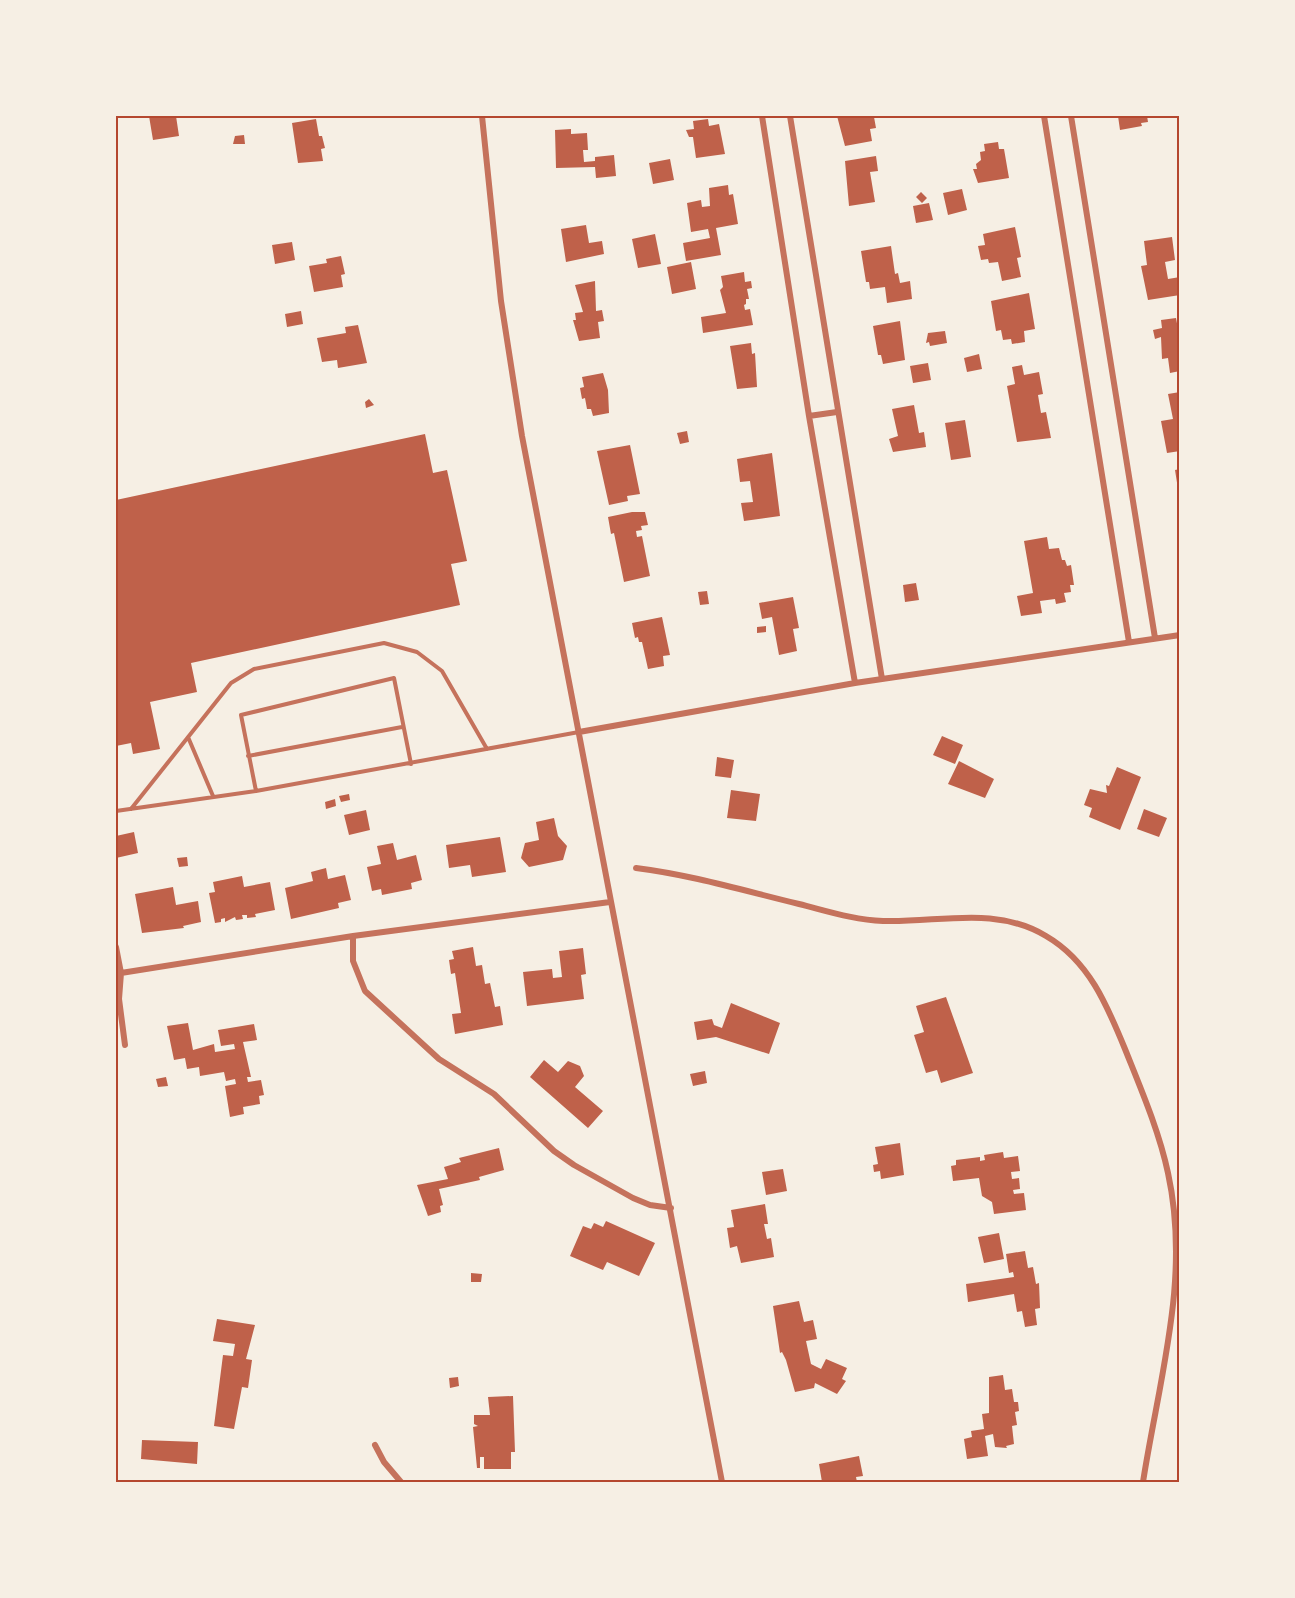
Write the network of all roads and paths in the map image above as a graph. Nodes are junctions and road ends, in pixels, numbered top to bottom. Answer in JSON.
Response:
{"nodes":[{"id":1,"x":482,"y":116,"type":"edge"},
{"id":2,"x":762,"y":116,"type":"edge"},
{"id":3,"x":790,"y":116,"type":"edge"},
{"id":4,"x":1044,"y":116,"type":"edge"},
{"id":5,"x":1071,"y":116,"type":"edge"},
{"id":6,"x":837,"y":412,"type":"junction"},
{"id":7,"x":809,"y":416,"type":"junction"},
{"id":8,"x":1179,"y":634,"type":"edge"},
{"id":9,"x":1155,"y":638,"type":"junction"},
{"id":10,"x":1129,"y":642,"type":"junction"},
{"id":11,"x":882,"y":679,"type":"junction"},
{"id":12,"x":855,"y":683,"type":"junction"},
{"id":13,"x":402,"y":728,"type":"junction"},
{"id":14,"x":579,"y":732,"type":"junction"},
{"id":15,"x":188,"y":737,"type":"junction"},
{"id":16,"x":487,"y":749,"type":"junction"},
{"id":17,"x":248,"y":756,"type":"junction"},
{"id":18,"x":411,"y":764,"type":"junction"},
{"id":19,"x":256,"y":791,"type":"junction"},
{"id":20,"x":213,"y":796,"type":"junction"},
{"id":21,"x":131,"y":809,"type":"junction"},
{"id":22,"x":116,"y":811,"type":"edge"},
{"id":23,"x":636,"y":868,"type":"dead end"},
{"id":24,"x":610,"y":902,"type":"junction"},
{"id":25,"x":353,"y":936,"type":"junction"},
{"id":26,"x":116,"y":947,"type":"edge"},
{"id":27,"x":121,"y":973,"type":"junction"},
{"id":28,"x":125,"y":1045,"type":"dead end"},
{"id":29,"x":671,"y":1208,"type":"junction"},
{"id":30,"x":375,"y":1445,"type":"dead end"},
{"id":31,"x":400,"y":1482,"type":"edge"},
{"id":32,"x":722,"y":1482,"type":"edge"},
{"id":33,"x":1143,"y":1482,"type":"edge"}],
"edges":[{"from":1,"to":14,"type":"street"},
{"from":2,"to":7,"type":"street"},
{"from":3,"to":6,"type":"street"},
{"from":4,"to":10,"type":"street"},
{"from":5,"to":9,"type":"street"},
{"from":6,"to":7,"type":"street"},
{"from":6,"to":11,"type":"street"},
{"from":7,"to":12,"type":"street"},
{"from":8,"to":9,"type":"street"},
{"from":9,"to":10,"type":"street"},
{"from":10,"to":11,"type":"street"},
{"from":11,"to":12,"type":"street"},
{"from":12,"to":14,"type":"street"},
{"from":13,"to":17,"type":"lane"},
{"from":13,"to":17,"type":"lane"},
{"from":13,"to":18,"type":"lane"},
{"from":14,"to":16,"type":"lane"},
{"from":14,"to":24,"type":"street"},
{"from":15,"to":16,"type":"lane"},
{"from":15,"to":20,"type":"lane"},
{"from":15,"to":21,"type":"lane"},
{"from":16,"to":18,"type":"lane"},
{"from":17,"to":19,"type":"lane"},
{"from":18,"to":19,"type":"lane"},
{"from":19,"to":20,"type":"lane"},
{"from":20,"to":21,"type":"lane"},
{"from":21,"to":22,"type":"lane"},
{"from":23,"to":33,"type":"street"},
{"from":24,"to":25,"type":"street"},
{"from":24,"to":29,"type":"street"},
{"from":25,"to":27,"type":"street"},
{"from":25,"to":29,"type":"street"},
{"from":26,"to":27,"type":"street"},
{"from":27,"to":28,"type":"street"},
{"from":29,"to":32,"type":"street"},
{"from":30,"to":31,"type":"street"}]}
